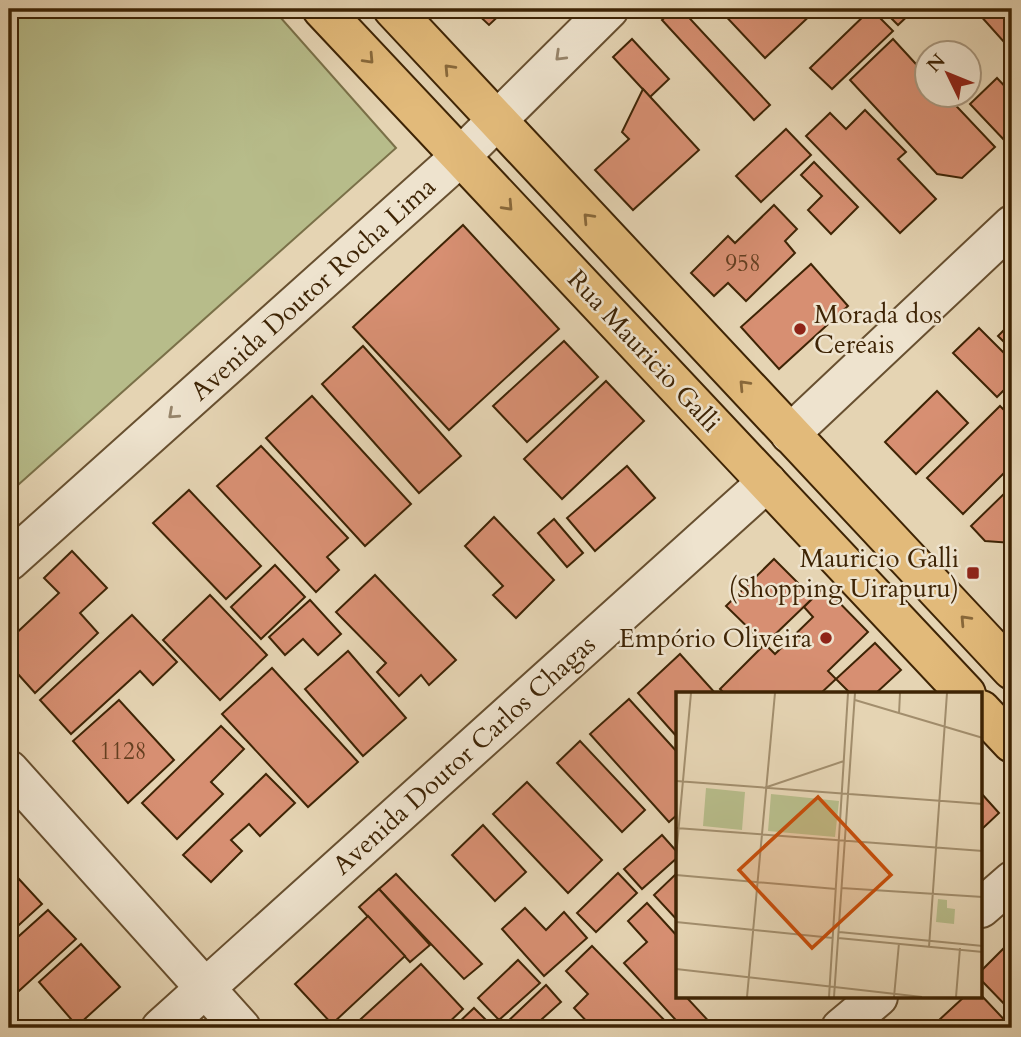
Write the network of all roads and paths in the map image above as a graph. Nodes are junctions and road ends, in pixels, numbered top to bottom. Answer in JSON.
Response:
{"nodes":[{"id":1,"x":323,"y":9,"type":"edge"},
{"id":2,"x":393,"y":9,"type":"edge"},
{"id":3,"x":608,"y":9,"type":"edge"},
{"id":4,"x":496,"y":119,"type":"junction"},
{"id":5,"x":461,"y":156,"type":"junction"},
{"id":6,"x":1012,"y":225,"type":"edge"},
{"id":7,"x":790,"y":435,"type":"junction"},
{"id":8,"x":767,"y":482,"type":"junction"},
{"id":9,"x":9,"y":561,"type":"edge"},
{"id":10,"x":1012,"y":670,"type":"edge"},
{"id":11,"x":964,"y":692,"type":"edge"},
{"id":12,"x":982,"y":711,"type":"edge"},
{"id":13,"x":1012,"y":743,"type":"edge"},
{"id":14,"x":9,"y":770,"type":"edge"},
{"id":15,"x":1012,"y":881,"type":"edge"},
{"id":16,"x":982,"y":907,"type":"edge"},
{"id":17,"x":206,"y":989,"type":"junction"},
{"id":18,"x":877,"y":998,"type":"edge"},
{"id":19,"x":161,"y":1028,"type":"edge"},
{"id":20,"x":241,"y":1028,"type":"edge"},
{"id":21,"x":841,"y":1028,"type":"edge"}],
"edges":[{"from":1,"to":5,"type":"main road","name":"Rua Mauricio Galli","one_way":true},
{"from":4,"to":2,"type":"main road","name":"Rua Mauricio Galli","one_way":true},
{"from":3,"to":4,"type":"street","name":"Avenida Doutor Rocha Lima","one_way":true},
{"from":4,"to":5,"type":"street","name":"Avenida Doutor Rocha Lima"},
{"from":7,"to":4,"type":"main road","name":"Rua Mauricio Galli","one_way":true},
{"from":5,"to":8,"type":"main road","name":"Rua Mauricio Galli","one_way":true},
{"from":5,"to":9,"type":"street","name":"Avenida Doutor Rocha Lima","one_way":true},
{"from":6,"to":7,"type":"street"},
{"from":10,"to":7,"type":"main road","name":"Rua Mauricio Galli","one_way":true},
{"from":8,"to":11,"type":"main road","name":"Rua Mauricio Galli"},
{"from":8,"to":17,"type":"street","name":"Avenida Doutor Carlos Chagas"},
{"from":12,"to":13,"type":"main road"},
{"from":14,"to":17,"type":"street"},
{"from":15,"to":16,"type":"street"},
{"from":17,"to":19,"type":"street","name":"Avenida Doutor Carlos Chagas"},
{"from":17,"to":20,"type":"street"},
{"from":18,"to":21,"type":"street"}]}
